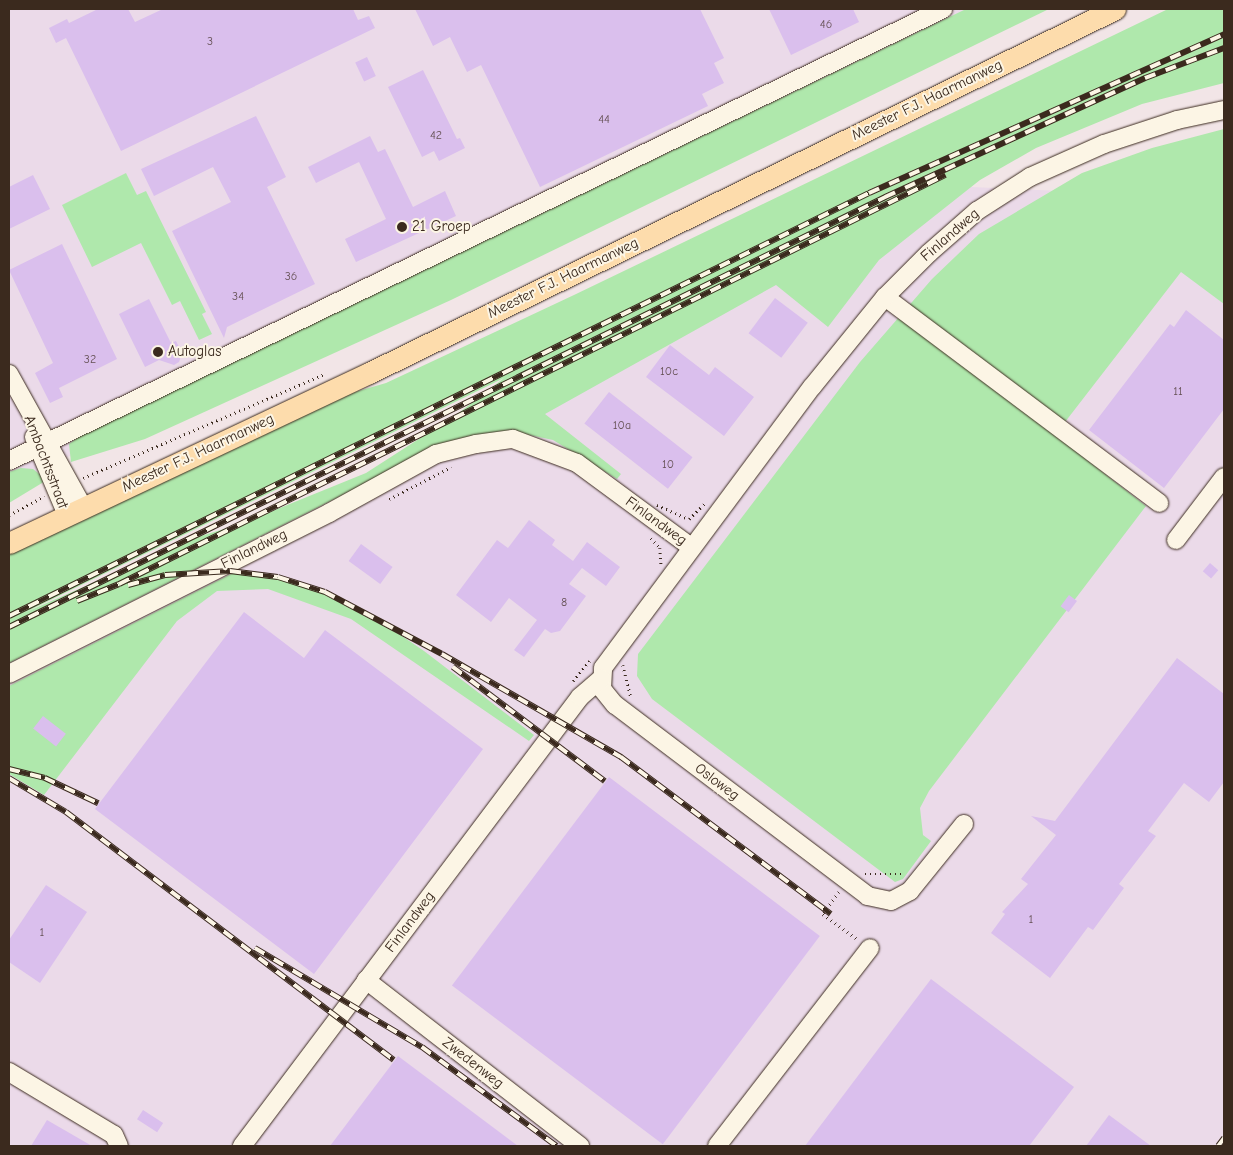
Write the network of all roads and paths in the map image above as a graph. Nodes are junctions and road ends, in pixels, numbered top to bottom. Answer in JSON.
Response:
{"nodes":[{"id":1,"x":943,"y":9,"type":"edge"},
{"id":2,"x":1115,"y":9,"type":"edge"},
{"id":3,"x":1224,"y":110,"type":"edge"},
{"id":4,"x":885,"y":297,"type":"junction"},
{"id":5,"x":9,"y":374,"type":"edge"},
{"id":6,"x":43,"y":445,"type":"junction"},
{"id":7,"x":9,"y":461,"type":"edge"},
{"id":8,"x":457,"y":464,"type":"dead end"},
{"id":9,"x":1224,"y":477,"type":"edge"},
{"id":10,"x":56,"y":490,"type":"junction"},
{"id":11,"x":388,"y":500,"type":"dead end"},
{"id":12,"x":1159,"y":503,"type":"dead end"},
{"id":13,"x":75,"y":511,"type":"junction"},
{"id":14,"x":9,"y":515,"type":"edge"},
{"id":15,"x":1176,"y":540,"type":"dead end"},
{"id":16,"x":9,"y":543,"type":"edge"},
{"id":17,"x":691,"y":547,"type":"junction"},
{"id":18,"x":615,"y":650,"type":"junction"},
{"id":19,"x":9,"y":674,"type":"edge"},
{"id":20,"x":601,"y":679,"type":"junction"},
{"id":21,"x":638,"y":704,"type":"dead end"},
{"id":22,"x":964,"y":824,"type":"dead end"},
{"id":23,"x":928,"y":873,"type":"junction"},
{"id":24,"x":853,"y":876,"type":"junction"},
{"id":25,"x":870,"y":948,"type":"joint"},
{"id":26,"x":366,"y":980,"type":"junction"},
{"id":27,"x":9,"y":1072,"type":"edge"},
{"id":28,"x":119,"y":1146,"type":"edge"},
{"id":29,"x":242,"y":1146,"type":"edge"},
{"id":30,"x":580,"y":1146,"type":"edge"},
{"id":31,"x":717,"y":1146,"type":"edge"}],
"edges":[{"from":1,"to":6,"type":"street"},
{"from":2,"to":13,"type":"main road","name":"Meester F.J. Haarmanweg"},
{"from":3,"to":4,"type":"street","name":"Finlandweg"},
{"from":4,"to":12,"type":"street"},
{"from":4,"to":17,"type":"street","name":"Finlandweg"},
{"from":5,"to":6,"type":"street","name":"Ambachtsstraat"},
{"from":6,"to":7,"type":"street"},
{"from":6,"to":10,"type":"street","name":"Ambachtsstraat"},
{"from":6,"to":13,"type":"street","name":"Ambachtsstraat"},
{"from":8,"to":11,"type":"path"},
{"from":9,"to":15,"type":"street"},
{"from":10,"to":13,"type":"street","name":"Ambachtsstraat"},
{"from":10,"to":14,"type":"path"},
{"from":13,"to":16,"type":"main road","name":"Meester F.J. Haarmanweg"},
{"from":17,"to":18,"type":"street"},
{"from":17,"to":19,"type":"street","name":"Finlandweg"},
{"from":18,"to":20,"type":"street"},
{"from":18,"to":21,"type":"path"},
{"from":20,"to":24,"type":"street","name":"Osloweg"},
{"from":20,"to":26,"type":"street","name":"Finlandweg"},
{"from":22,"to":23,"type":"street","name":"Osloweg"},
{"from":23,"to":24,"type":"path"},
{"from":23,"to":24,"type":"street","name":"Osloweg"},
{"from":24,"to":25,"type":"path"},
{"from":25,"to":31,"type":"street"},
{"from":26,"to":29,"type":"street","name":"Finlandweg"},
{"from":26,"to":30,"type":"street","name":"Zwedenweg"},
{"from":27,"to":28,"type":"street"}]}
